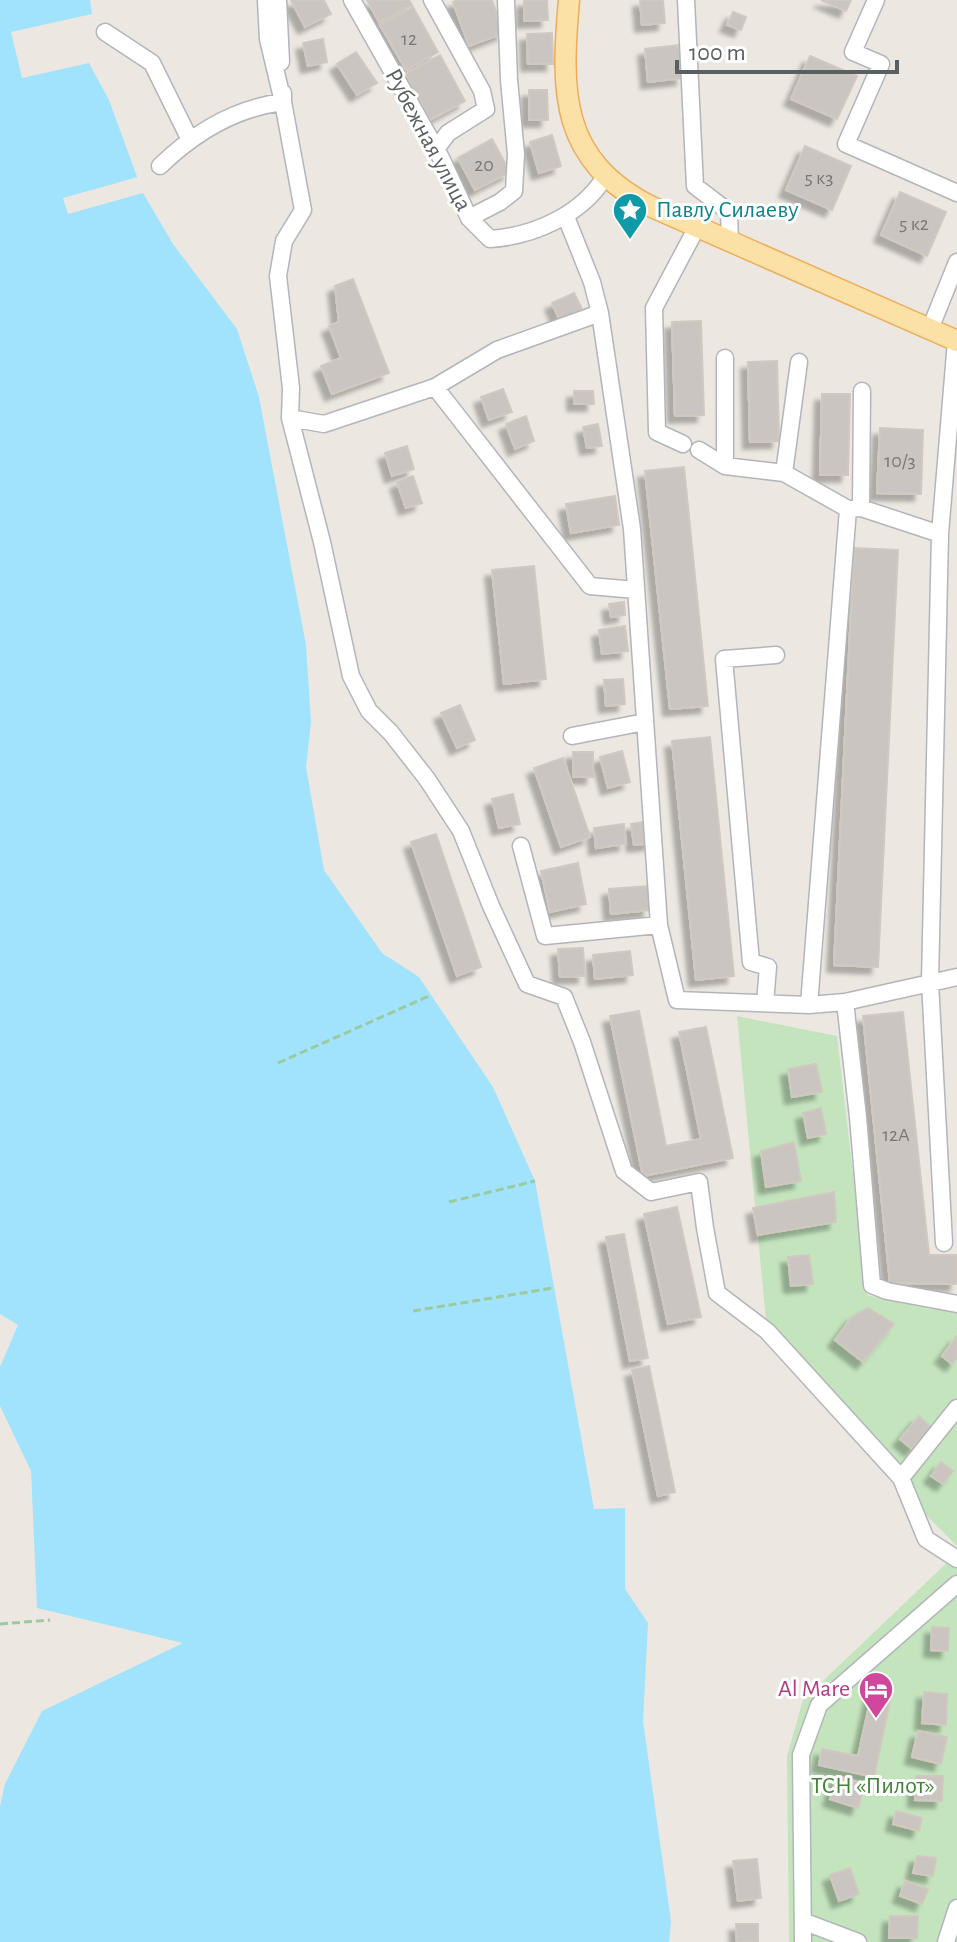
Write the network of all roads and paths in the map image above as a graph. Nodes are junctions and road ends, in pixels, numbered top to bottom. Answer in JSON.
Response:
{"nodes":[{"id":1,"x":266,"y":0,"type":"edge"},
{"id":2,"x":278,"y":0,"type":"edge"},
{"id":3,"x":352,"y":0,"type":"edge"},
{"id":4,"x":432,"y":0,"type":"edge"},
{"id":5,"x":506,"y":0,"type":"edge"},
{"id":6,"x":569,"y":0,"type":"edge"},
{"id":7,"x":686,"y":0,"type":"edge"},
{"id":8,"x":876,"y":0,"type":"edge"},
{"id":9,"x":105,"y":32,"type":"dead end"},
{"id":10,"x":283,"y":102,"type":"junction"},
{"id":11,"x":190,"y":140,"type":"junction"},
{"id":12,"x":436,"y":149,"type":"junction"},
{"id":13,"x":160,"y":166,"type":"dead end"},
{"id":14,"x":605,"y":177,"type":"junction"},
{"id":15,"x":957,"y":193,"type":"edge"},
{"id":16,"x":566,"y":217,"type":"junction"},
{"id":17,"x":469,"y":218,"type":"junction"},
{"id":18,"x":697,"y":227,"type":"junction"},
{"id":19,"x":730,"y":241,"type":"junction"},
{"id":20,"x":957,"y":262,"type":"edge"},
{"id":21,"x":600,"y":313,"type":"junction"},
{"id":22,"x":930,"y":329,"type":"junction"},
{"id":23,"x":957,"y":341,"type":"edge"},
{"id":24,"x":725,"y":358,"type":"dead end"},
{"id":25,"x":799,"y":362,"type":"dead end"},
{"id":26,"x":435,"y":387,"type":"junction"},
{"id":27,"x":862,"y":391,"type":"dead end"},
{"id":28,"x":290,"y":418,"type":"junction"},
{"id":29,"x":725,"y":466,"type":"junction"},
{"id":30,"x":784,"y":473,"type":"junction"},
{"id":31,"x":855,"y":508,"type":"junction"},
{"id":32,"x":940,"y":534,"type":"junction"},
{"id":33,"x":636,"y":590,"type":"junction"},
{"id":34,"x":776,"y":655,"type":"dead end"},
{"id":35,"x":645,"y":722,"type":"junction"},
{"id":36,"x":572,"y":736,"type":"dead end"},
{"id":37,"x":521,"y":846,"type":"dead end"},
{"id":38,"x":659,"y":925,"type":"junction"},
{"id":39,"x":957,"y":977,"type":"edge"},
{"id":40,"x":930,"y":982,"type":"junction"},
{"id":41,"x":431,"y":995,"type":"dead end"},
{"id":42,"x":845,"y":1002,"type":"junction"},
{"id":43,"x":765,"y":1003,"type":"junction"},
{"id":44,"x":809,"y":1005,"type":"junction"},
{"id":45,"x":278,"y":1063,"type":"dead end"},
{"id":46,"x":535,"y":1181,"type":"dead end"},
{"id":47,"x":449,"y":1202,"type":"dead end"},
{"id":48,"x":944,"y":1243,"type":"dead end"},
{"id":49,"x":553,"y":1288,"type":"dead end"},
{"id":50,"x":957,"y":1304,"type":"edge"},
{"id":51,"x":413,"y":1311,"type":"dead end"},
{"id":52,"x":957,"y":1408,"type":"edge"},
{"id":53,"x":901,"y":1478,"type":"junction"},
{"id":54,"x":957,"y":1559,"type":"edge"},
{"id":55,"x":957,"y":1584,"type":"edge"},
{"id":56,"x":50,"y":1620,"type":"dead end"},
{"id":57,"x":0,"y":1624,"type":"edge"},
{"id":58,"x":957,"y":1908,"type":"edge"},
{"id":59,"x":805,"y":1922,"type":"junction"},
{"id":60,"x":803,"y":1942,"type":"edge"},
{"id":61,"x":858,"y":1942,"type":"edge"},
{"id":62,"x":946,"y":1942,"type":"edge"}],
"edges":[{"from":1,"to":10,"type":"street"},
{"from":2,"to":10,"type":"street"},
{"from":3,"to":12,"type":"street","name":"Рубежная улица"},
{"from":4,"to":12,"type":"street"},
{"from":5,"to":17,"type":"street"},
{"from":6,"to":14,"type":"main road"},
{"from":7,"to":19,"type":"street"},
{"from":8,"to":15,"type":"street"},
{"from":9,"to":11,"type":"street"},
{"from":10,"to":11,"type":"street"},
{"from":10,"to":28,"type":"street"},
{"from":11,"to":13,"type":"street"},
{"from":12,"to":17,"type":"street","name":"Рубежная улица"},
{"from":14,"to":16,"type":"street","name":"Рубежная улица"},
{"from":14,"to":18,"type":"main road"},
{"from":16,"to":17,"type":"street","name":"Рубежная улица"},
{"from":16,"to":21,"type":"street"},
{"from":18,"to":19,"type":"main road"},
{"from":18,"to":29,"type":"street"},
{"from":19,"to":22,"type":"main road"},
{"from":20,"to":22,"type":"street"},
{"from":21,"to":26,"type":"street"},
{"from":21,"to":33,"type":"street"},
{"from":22,"to":23,"type":"main road"},
{"from":23,"to":32,"type":"street"},
{"from":24,"to":29,"type":"street"},
{"from":25,"to":30,"type":"street"},
{"from":26,"to":28,"type":"street"},
{"from":26,"to":33,"type":"street"},
{"from":27,"to":31,"type":"street"},
{"from":28,"to":53,"type":"street"},
{"from":29,"to":30,"type":"street"},
{"from":30,"to":31,"type":"street"},
{"from":31,"to":32,"type":"street"},
{"from":31,"to":44,"type":"street"},
{"from":32,"to":40,"type":"street"},
{"from":33,"to":35,"type":"street"},
{"from":34,"to":43,"type":"street"},
{"from":35,"to":36,"type":"street"},
{"from":35,"to":38,"type":"street"},
{"from":37,"to":38,"type":"street"},
{"from":38,"to":43,"type":"street"},
{"from":39,"to":40,"type":"street"},
{"from":40,"to":42,"type":"street"},
{"from":40,"to":48,"type":"street"},
{"from":41,"to":45,"type":"path"},
{"from":42,"to":44,"type":"street"},
{"from":42,"to":50,"type":"street"},
{"from":43,"to":44,"type":"street"},
{"from":46,"to":47,"type":"path"},
{"from":49,"to":51,"type":"path"},
{"from":52,"to":53,"type":"street"},
{"from":53,"to":54,"type":"street"},
{"from":55,"to":59,"type":"street"},
{"from":56,"to":57,"type":"path"},
{"from":58,"to":62,"type":"street"},
{"from":59,"to":60,"type":"street"},
{"from":59,"to":61,"type":"street"}]}
